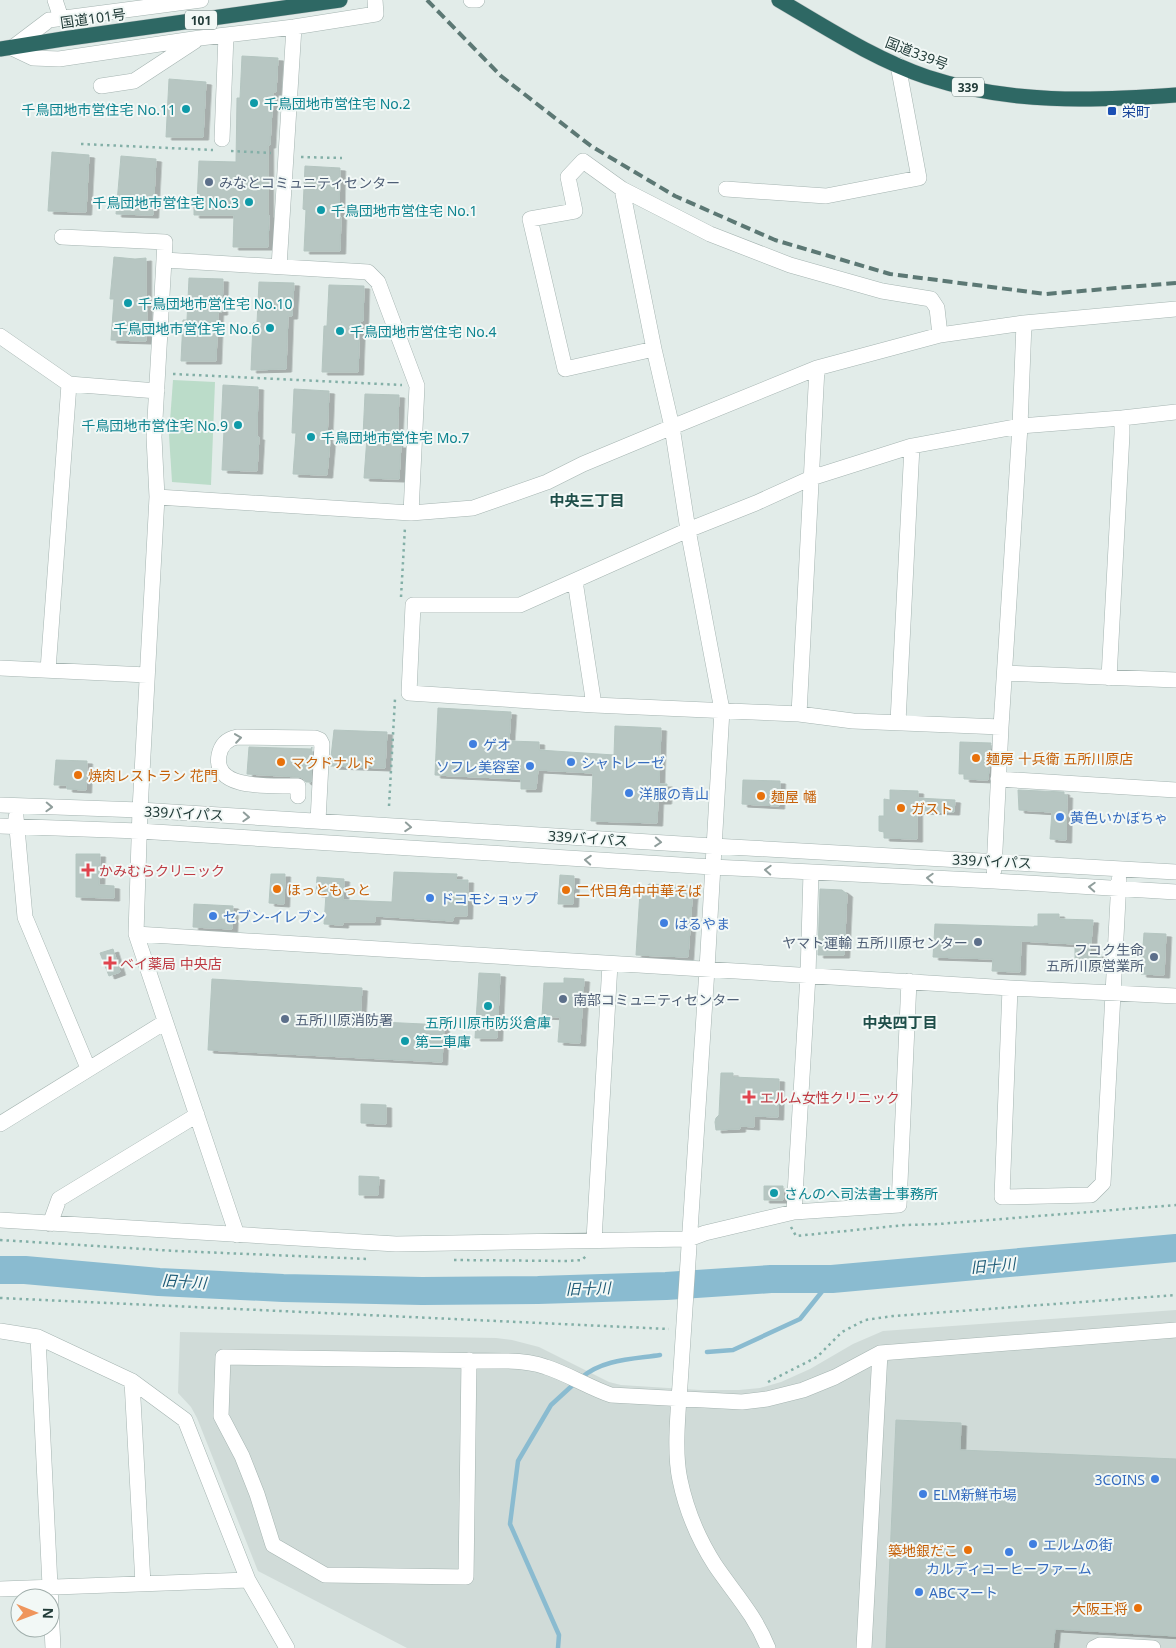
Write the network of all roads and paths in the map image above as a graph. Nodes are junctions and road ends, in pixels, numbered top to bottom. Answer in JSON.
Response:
{"nodes":[{"id":1,"x":55,"y":0,"type":"edge"},
{"id":2,"x":201,"y":0,"type":"edge"},
{"id":3,"x":340,"y":0,"type":"edge"},
{"id":4,"x":374,"y":0,"type":"edge"},
{"id":5,"x":470,"y":0,"type":"edge"},
{"id":6,"x":477,"y":0,"type":"edge"},
{"id":7,"x":779,"y":0,"type":"edge"},
{"id":8,"x":179,"y":2,"type":"edge"},
{"id":9,"x":61,"y":18,"type":"junction"},
{"id":10,"x":294,"y":27,"type":"junction"},
{"id":11,"x":226,"y":35,"type":"junction"},
{"id":12,"x":200,"y":38,"type":"junction"},
{"id":13,"x":6,"y":48,"type":"edge"},
{"id":14,"x":898,"y":65,"type":"junction"},
{"id":15,"x":101,"y":86,"type":"dead end"},
{"id":16,"x":1176,"y":95,"type":"edge"},
{"id":17,"x":81,"y":144,"type":"dead end"},
{"id":18,"x":223,"y":147,"type":"junction"},
{"id":19,"x":277,"y":154,"type":"dead end"},
{"id":20,"x":296,"y":157,"type":"dead end"},
{"id":21,"x":342,"y":158,"type":"dead end"},
{"id":22,"x":622,"y":189,"type":"junction"},
{"id":23,"x":726,"y":189,"type":"dead end"},
{"id":24,"x":62,"y":237,"type":"dead end"},
{"id":25,"x":164,"y":260,"type":"junction"},
{"id":26,"x":280,"y":268,"type":"junction"},
{"id":27,"x":1176,"y":309,"type":"edge"},
{"id":28,"x":1024,"y":323,"type":"junction"},
{"id":29,"x":940,"y":335,"type":"junction"},
{"id":30,"x":0,"y":336,"type":"edge"},
{"id":31,"x":654,"y":350,"type":"junction"},
{"id":32,"x":818,"y":368,"type":"junction"},
{"id":33,"x":168,"y":373,"type":"dead end"},
{"id":34,"x":69,"y":384,"type":"junction"},
{"id":35,"x":406,"y":385,"type":"dead end"},
{"id":36,"x":157,"y":391,"type":"junction"},
{"id":37,"x":1176,"y":412,"type":"edge"},
{"id":38,"x":1122,"y":418,"type":"junction"},
{"id":39,"x":1020,"y":426,"type":"junction"},
{"id":40,"x":672,"y":427,"type":"junction"},
{"id":41,"x":912,"y":446,"type":"junction"},
{"id":42,"x":811,"y":478,"type":"junction"},
{"id":43,"x":158,"y":497,"type":"junction"},
{"id":44,"x":411,"y":513,"type":"junction"},
{"id":45,"x":688,"y":530,"type":"junction"},
{"id":46,"x":575,"y":581,"type":"junction"},
{"id":47,"x":0,"y":668,"type":"edge"},
{"id":48,"x":48,"y":670,"type":"junction"},
{"id":49,"x":1005,"y":673,"type":"junction"},
{"id":50,"x":147,"y":675,"type":"junction"},
{"id":51,"x":1109,"y":678,"type":"junction"},
{"id":52,"x":1176,"y":680,"type":"edge"},
{"id":53,"x":594,"y":705,"type":"junction"},
{"id":54,"x":722,"y":710,"type":"junction"},
{"id":55,"x":799,"y":714,"type":"junction"},
{"id":56,"x":898,"y":722,"type":"junction"},
{"id":57,"x":1001,"y":727,"type":"junction"},
{"id":58,"x":998,"y":779,"type":"junction"},
{"id":59,"x":1176,"y":790,"type":"edge"},
{"id":60,"x":298,"y":796,"type":"dead end"},
{"id":61,"x":0,"y":805,"type":"edge"},
{"id":62,"x":16,"y":805,"type":"junction"},
{"id":63,"x":140,"y":810,"type":"junction"},
{"id":64,"x":318,"y":821,"type":"junction"},
{"id":65,"x":0,"y":826,"type":"edge"},
{"id":66,"x":16,"y":827,"type":"junction"},
{"id":67,"x":139,"y":831,"type":"junction"},
{"id":68,"x":713,"y":846,"type":"junction"},
{"id":69,"x":995,"y":860,"type":"junction"},
{"id":70,"x":712,"y":867,"type":"junction"},
{"id":71,"x":1119,"y":868,"type":"junction"},
{"id":72,"x":812,"y":872,"type":"junction"},
{"id":73,"x":1176,"y":872,"type":"edge"},
{"id":74,"x":994,"y":881,"type":"junction"},
{"id":75,"x":1119,"y":889,"type":"junction"},
{"id":76,"x":1176,"y":892,"type":"edge"},
{"id":77,"x":136,"y":934,"type":"junction"},
{"id":78,"x":610,"y":964,"type":"junction"},
{"id":79,"x":707,"y":969,"type":"junction"},
{"id":80,"x":808,"y":975,"type":"junction"},
{"id":81,"x":909,"y":981,"type":"junction"},
{"id":82,"x":1010,"y":988,"type":"junction"},
{"id":83,"x":1113,"y":994,"type":"junction"},
{"id":84,"x":1176,"y":996,"type":"edge"},
{"id":85,"x":165,"y":1022,"type":"junction"},
{"id":86,"x":88,"y":1068,"type":"junction"},
{"id":87,"x":197,"y":1115,"type":"junction"},
{"id":88,"x":0,"y":1124,"type":"edge"},
{"id":89,"x":1176,"y":1205,"type":"edge"},
{"id":90,"x":790,"y":1216,"type":"junction"},
{"id":91,"x":0,"y":1220,"type":"edge"},
{"id":92,"x":50,"y":1224,"type":"junction"},
{"id":93,"x":237,"y":1235,"type":"junction"},
{"id":94,"x":594,"y":1240,"type":"junction"},
{"id":95,"x":688,"y":1244,"type":"junction"},
{"id":96,"x":1176,"y":1295,"type":"edge"},
{"id":97,"x":0,"y":1298,"type":"edge"},
{"id":98,"x":671,"y":1330,"type":"dead end"},
{"id":99,"x":1176,"y":1330,"type":"edge"},
{"id":100,"x":0,"y":1331,"type":"edge"},
{"id":101,"x":38,"y":1336,"type":"junction"},
{"id":102,"x":880,"y":1353,"type":"junction"},
{"id":103,"x":469,"y":1360,"type":"junction"},
{"id":104,"x":132,"y":1381,"type":"junction"},
{"id":105,"x":760,"y":1384,"type":"dead end"},
{"id":106,"x":679,"y":1392,"type":"junction"},
{"id":107,"x":248,"y":1580,"type":"junction"},
{"id":108,"x":143,"y":1584,"type":"junction"},
{"id":109,"x":50,"y":1587,"type":"junction"},
{"id":110,"x":0,"y":1590,"type":"edge"},
{"id":111,"x":53,"y":1648,"type":"edge"},
{"id":112,"x":287,"y":1648,"type":"edge"},
{"id":113,"x":768,"y":1648,"type":"edge"},
{"id":114,"x":864,"y":1648,"type":"edge"},
{"id":115,"x":1094,"y":1648,"type":"edge"},
{"id":116,"x":1153,"y":1648,"type":"edge"}],
"edges":[{"from":1,"to":9,"type":"street"},
{"from":2,"to":8,"type":"street"},
{"from":3,"to":13,"type":"highway","name":"国道101号","number":"101"},
{"from":4,"to":10,"type":"street"},
{"from":5,"to":6,"type":"street"},
{"from":7,"to":14,"type":"highway","name":"国道339号","number":"339"},
{"from":8,"to":9,"type":"street"},
{"from":9,"to":13,"type":"street"},
{"from":10,"to":11,"type":"street"},
{"from":10,"to":26,"type":"street"},
{"from":11,"to":12,"type":"street"},
{"from":11,"to":18,"type":"street"},
{"from":12,"to":13,"type":"street"},
{"from":12,"to":15,"type":"street"},
{"from":14,"to":16,"type":"highway","name":"国道339号","number":"339"},
{"from":14,"to":23,"type":"street"},
{"from":17,"to":18,"type":"path"},
{"from":18,"to":19,"type":"path"},
{"from":20,"to":21,"type":"path"},
{"from":22,"to":29,"type":"street"},
{"from":22,"to":31,"type":"street"},
{"from":22,"to":31,"type":"street"},
{"from":24,"to":25,"type":"street"},
{"from":25,"to":26,"type":"street"},
{"from":25,"to":36,"type":"street"},
{"from":26,"to":44,"type":"street"},
{"from":27,"to":28,"type":"street"},
{"from":28,"to":29,"type":"street"},
{"from":28,"to":39,"type":"street"},
{"from":29,"to":32,"type":"street"},
{"from":30,"to":34,"type":"street"},
{"from":31,"to":40,"type":"street"},
{"from":32,"to":40,"type":"street"},
{"from":32,"to":42,"type":"street"},
{"from":33,"to":35,"type":"path"},
{"from":34,"to":36,"type":"street"},
{"from":34,"to":48,"type":"street"},
{"from":36,"to":43,"type":"street"},
{"from":37,"to":38,"type":"street"},
{"from":38,"to":39,"type":"street"},
{"from":38,"to":51,"type":"street"},
{"from":39,"to":41,"type":"street"},
{"from":39,"to":49,"type":"street"},
{"from":40,"to":44,"type":"street"},
{"from":40,"to":45,"type":"street"},
{"from":41,"to":42,"type":"street"},
{"from":41,"to":56,"type":"street"},
{"from":42,"to":45,"type":"street"},
{"from":42,"to":55,"type":"street"},
{"from":43,"to":44,"type":"street"},
{"from":43,"to":50,"type":"street"},
{"from":45,"to":46,"type":"street"},
{"from":45,"to":54,"type":"street"},
{"from":46,"to":53,"type":"street"},
{"from":46,"to":53,"type":"street"},
{"from":47,"to":48,"type":"street"},
{"from":48,"to":50,"type":"street"},
{"from":49,"to":51,"type":"street"},
{"from":49,"to":57,"type":"street"},
{"from":50,"to":63,"type":"street"},
{"from":51,"to":52,"type":"street"},
{"from":53,"to":54,"type":"street"},
{"from":54,"to":55,"type":"street"},
{"from":54,"to":68,"type":"street"},
{"from":55,"to":56,"type":"street"},
{"from":56,"to":57,"type":"street"},
{"from":57,"to":58,"type":"street"},
{"from":58,"to":59,"type":"street"},
{"from":58,"to":69,"type":"street"},
{"from":60,"to":64,"type":"street","one_way":true},
{"from":61,"to":62,"type":"street","name":"339バイパス"},
{"from":62,"to":63,"type":"street","name":"339バイパス","one_way":true},
{"from":62,"to":66,"type":"street"},
{"from":63,"to":64,"type":"street","name":"339バイパス","one_way":true},
{"from":63,"to":67,"type":"street"},
{"from":64,"to":68,"type":"street","name":"339バイパス","one_way":true},
{"from":65,"to":66,"type":"street"},
{"from":66,"to":67,"type":"street"},
{"from":66,"to":86,"type":"street"},
{"from":70,"to":67,"type":"street","one_way":true},
{"from":67,"to":77,"type":"street"},
{"from":68,"to":69,"type":"street","name":"339バイパス"},
{"from":68,"to":70,"type":"street"},
{"from":69,"to":71,"type":"street","name":"339バイパス"},
{"from":69,"to":74,"type":"street"},
{"from":72,"to":70,"type":"street","one_way":true},
{"from":70,"to":79,"type":"street"},
{"from":71,"to":73,"type":"street","name":"339バイパス"},
{"from":71,"to":75,"type":"street"},
{"from":74,"to":72,"type":"street","one_way":true},
{"from":72,"to":80,"type":"street"},
{"from":75,"to":74,"type":"street","one_way":true},
{"from":75,"to":76,"type":"street"},
{"from":75,"to":83,"type":"street"},
{"from":77,"to":78,"type":"street"},
{"from":77,"to":85,"type":"street"},
{"from":78,"to":79,"type":"street"},
{"from":78,"to":94,"type":"street"},
{"from":79,"to":80,"type":"street"},
{"from":79,"to":95,"type":"street"},
{"from":80,"to":81,"type":"street"},
{"from":80,"to":90,"type":"street"},
{"from":81,"to":82,"type":"street"},
{"from":81,"to":90,"type":"street"},
{"from":82,"to":83,"type":"street"},
{"from":82,"to":83,"type":"street"},
{"from":83,"to":84,"type":"street"},
{"from":85,"to":86,"type":"street"},
{"from":85,"to":87,"type":"street"},
{"from":86,"to":88,"type":"street"},
{"from":87,"to":92,"type":"street"},
{"from":87,"to":93,"type":"street"},
{"from":89,"to":90,"type":"path"},
{"from":90,"to":95,"type":"street"},
{"from":91,"to":92,"type":"street"},
{"from":92,"to":93,"type":"street"},
{"from":93,"to":94,"type":"street"},
{"from":94,"to":95,"type":"street"},
{"from":95,"to":106,"type":"street"},
{"from":96,"to":105,"type":"path"},
{"from":97,"to":98,"type":"path"},
{"from":99,"to":102,"type":"street"},
{"from":100,"to":101,"type":"street"},
{"from":101,"to":104,"type":"street"},
{"from":101,"to":109,"type":"street"},
{"from":102,"to":106,"type":"street"},
{"from":102,"to":114,"type":"street"},
{"from":103,"to":103,"type":"street"},
{"from":103,"to":106,"type":"street"},
{"from":104,"to":107,"type":"street"},
{"from":104,"to":108,"type":"street"},
{"from":106,"to":113,"type":"street"},
{"from":107,"to":108,"type":"street"},
{"from":107,"to":112,"type":"street"},
{"from":108,"to":109,"type":"street"},
{"from":109,"to":110,"type":"street"},
{"from":109,"to":111,"type":"street"},
{"from":115,"to":116,"type":"street"}]}
